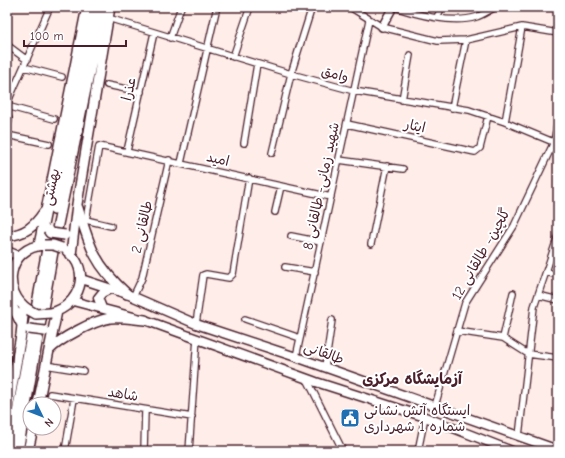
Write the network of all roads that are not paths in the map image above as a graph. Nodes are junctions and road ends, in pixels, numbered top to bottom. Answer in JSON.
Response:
{"nodes":[{"id":1,"x":50,"y":7,"type":"edge"},
{"id":2,"x":88,"y":7,"type":"edge"},
{"id":3,"x":103,"y":7,"type":"edge"},
{"id":4,"x":110,"y":7,"type":"edge"},
{"id":5,"x":181,"y":7,"type":"edge"},
{"id":6,"x":250,"y":7,"type":"edge"},
{"id":7,"x":312,"y":7,"type":"edge"},
{"id":8,"x":350,"y":7,"type":"edge"},
{"id":9,"x":394,"y":7,"type":"edge"},
{"id":10,"x":442,"y":7,"type":"edge"},
{"id":11,"x":496,"y":7,"type":"edge"},
{"id":12,"x":216,"y":11,"type":"dead end"},
{"id":13,"x":437,"y":17,"type":"junction"},
{"id":14,"x":108,"y":18,"type":"junction"},
{"id":15,"x":369,"y":20,"type":"junction"},
{"id":16,"x":382,"y":27,"type":"junction"},
{"id":17,"x":522,"y":28,"type":"junction"},
{"id":18,"x":154,"y":33,"type":"junction"},
{"id":19,"x":558,"y":33,"type":"edge"},
{"id":20,"x":170,"y":38,"type":"junction"},
{"id":21,"x":466,"y":40,"type":"junction"},
{"id":22,"x":7,"y":45,"type":"edge"},
{"id":23,"x":207,"y":49,"type":"junction"},
{"id":24,"x":410,"y":55,"type":"dead end"},
{"id":25,"x":233,"y":57,"type":"junction"},
{"id":26,"x":27,"y":60,"type":"junction"},
{"id":27,"x":257,"y":64,"type":"junction"},
{"id":28,"x":24,"y":67,"type":"junction"},
{"id":29,"x":290,"y":74,"type":"junction"},
{"id":30,"x":62,"y":77,"type":"dead end"},
{"id":31,"x":107,"y":85,"type":"dead end"},
{"id":32,"x":140,"y":92,"type":"junction"},
{"id":33,"x":354,"y":92,"type":"junction"},
{"id":34,"x":402,"y":100,"type":"junction"},
{"id":35,"x":7,"y":105,"type":"edge"},
{"id":36,"x":452,"y":108,"type":"junction"},
{"id":37,"x":7,"y":111,"type":"edge"},
{"id":38,"x":488,"y":116,"type":"junction"},
{"id":39,"x":54,"y":119,"type":"dead end"},
{"id":40,"x":558,"y":120,"type":"edge"},
{"id":41,"x":505,"y":122,"type":"junction"},
{"id":42,"x":346,"y":124,"type":"junction"},
{"id":43,"x":7,"y":129,"type":"edge"},
{"id":44,"x":7,"y":135,"type":"edge"},
{"id":45,"x":244,"y":142,"type":"dead end"},
{"id":46,"x":556,"y":143,"type":"edge"},
{"id":47,"x":49,"y":144,"type":"dead end"},
{"id":48,"x":127,"y":151,"type":"junction"},
{"id":49,"x":272,"y":153,"type":"dead end"},
{"id":50,"x":169,"y":160,"type":"junction"},
{"id":51,"x":339,"y":160,"type":"junction"},
{"id":52,"x":181,"y":163,"type":"junction"},
{"id":53,"x":387,"y":166,"type":"junction"},
{"id":54,"x":403,"y":169,"type":"dead end"},
{"id":55,"x":249,"y":178,"type":"junction"},
{"id":56,"x":281,"y":186,"type":"junction"},
{"id":57,"x":331,"y":197,"type":"junction"},
{"id":58,"x":76,"y":204,"type":"junction"},
{"id":59,"x":48,"y":206,"type":"junction"},
{"id":60,"x":275,"y":212,"type":"dead end"},
{"id":61,"x":75,"y":224,"type":"junction"},
{"id":62,"x":46,"y":226,"type":"junction"},
{"id":63,"x":111,"y":226,"type":"dead end"},
{"id":64,"x":7,"y":236,"type":"edge"},
{"id":65,"x":291,"y":236,"type":"dead end"},
{"id":66,"x":558,"y":236,"type":"edge"},
{"id":67,"x":321,"y":242,"type":"junction"},
{"id":68,"x":371,"y":244,"type":"dead end"},
{"id":69,"x":41,"y":245,"type":"junction"},
{"id":70,"x":7,"y":251,"type":"edge"},
{"id":71,"x":71,"y":255,"type":"junction"},
{"id":72,"x":19,"y":256,"type":"junction"},
{"id":73,"x":285,"y":267,"type":"dead end"},
{"id":74,"x":8,"y":272,"type":"edge"},
{"id":75,"x":314,"y":272,"type":"junction"},
{"id":76,"x":546,"y":272,"type":"junction"},
{"id":77,"x":558,"y":275,"type":"edge"},
{"id":78,"x":81,"y":280,"type":"junction"},
{"id":79,"x":110,"y":289,"type":"junction"},
{"id":80,"x":513,"y":293,"type":"dead end"},
{"id":81,"x":130,"y":295,"type":"junction"},
{"id":82,"x":538,"y":295,"type":"junction"},
{"id":83,"x":7,"y":296,"type":"edge"},
{"id":84,"x":558,"y":300,"type":"edge"},
{"id":85,"x":73,"y":301,"type":"junction"},
{"id":86,"x":102,"y":308,"type":"junction"},
{"id":87,"x":26,"y":309,"type":"junction"},
{"id":88,"x":54,"y":312,"type":"junction"},
{"id":89,"x":245,"y":318,"type":"dead end"},
{"id":90,"x":145,"y":320,"type":"junction"},
{"id":91,"x":332,"y":320,"type":"dead end"},
{"id":92,"x":196,"y":324,"type":"junction"},
{"id":93,"x":26,"y":327,"type":"junction"},
{"id":94,"x":457,"y":331,"type":"junction"},
{"id":95,"x":197,"y":338,"type":"junction"},
{"id":96,"x":300,"y":338,"type":"junction"},
{"id":97,"x":504,"y":338,"type":"junction"},
{"id":98,"x":50,"y":346,"type":"junction"},
{"id":99,"x":528,"y":354,"type":"junction"},
{"id":100,"x":296,"y":357,"type":"junction"},
{"id":101,"x":558,"y":358,"type":"edge"},
{"id":102,"x":45,"y":365,"type":"junction"},
{"id":103,"x":325,"y":367,"type":"junction"},
{"id":104,"x":83,"y":371,"type":"dead end"},
{"id":105,"x":306,"y":378,"type":"junction"},
{"id":106,"x":50,"y":394,"type":"dead end"},
{"id":107,"x":39,"y":396,"type":"edge"},
{"id":108,"x":74,"y":399,"type":"junction"},
{"id":109,"x":435,"y":406,"type":"junction"},
{"id":110,"x":146,"y":410,"type":"junction"},
{"id":111,"x":7,"y":415,"type":"edge"},
{"id":112,"x":192,"y":417,"type":"junction"},
{"id":113,"x":425,"y":417,"type":"junction"},
{"id":114,"x":31,"y":436,"type":"edge"},
{"id":115,"x":519,"y":436,"type":"junction"},
{"id":116,"x":558,"y":450,"type":"edge"},
{"id":117,"x":10,"y":451,"type":"edge"},
{"id":118,"x":18,"y":451,"type":"edge"},
{"id":119,"x":28,"y":451,"type":"edge"},
{"id":120,"x":65,"y":451,"type":"edge"},
{"id":121,"x":144,"y":451,"type":"edge"},
{"id":122,"x":189,"y":451,"type":"edge"},
{"id":123,"x":343,"y":451,"type":"edge"},
{"id":124,"x":418,"y":451,"type":"edge"},
{"id":125,"x":512,"y":451,"type":"edge"}],
"edges":[{"from":1,"to":26,"type":"street"},
{"from":2,"to":59,"type":"main road"},
{"from":2,"to":117,"type":"main road","name":"بهشتی"},
{"from":3,"to":118,"type":"main road","name":"بهشتی"},
{"from":4,"to":14,"type":"main road"},
{"from":5,"to":20,"type":"street"},
{"from":6,"to":25,"type":"street"},
{"from":7,"to":29,"type":"street"},
{"from":8,"to":15,"type":"street"},
{"from":9,"to":13,"type":"street"},
{"from":9,"to":16,"type":"street"},
{"from":10,"to":13,"type":"street"},
{"from":11,"to":13,"type":"street"},
{"from":12,"to":23,"type":"street"},
{"from":14,"to":18,"type":"street","name":"وامق"},
{"from":14,"to":58,"type":"main road"},
{"from":15,"to":16,"type":"street"},
{"from":15,"to":33,"type":"street","name":"شهید زمانی- طالقانی 8"},
{"from":16,"to":21,"type":"street"},
{"from":17,"to":19,"type":"street"},
{"from":17,"to":21,"type":"street"},
{"from":17,"to":41,"type":"street"},
{"from":18,"to":20,"type":"street","name":"وامق"},
{"from":18,"to":32,"type":"street","name":"عذرا"},
{"from":20,"to":23,"type":"street","name":"وامق"},
{"from":21,"to":36,"type":"street"},
{"from":22,"to":26,"type":"street"},
{"from":23,"to":25,"type":"street","name":"وامق"},
{"from":23,"to":52,"type":"street"},
{"from":24,"to":34,"type":"street"},
{"from":25,"to":27,"type":"street","name":"وامق"},
{"from":26,"to":28,"type":"street"},
{"from":27,"to":29,"type":"street","name":"وامق"},
{"from":27,"to":45,"type":"street"},
{"from":28,"to":30,"type":"street"},
{"from":28,"to":35,"type":"street"},
{"from":29,"to":33,"type":"street","name":"وامق"},
{"from":29,"to":49,"type":"street"},
{"from":31,"to":32,"type":"street"},
{"from":32,"to":48,"type":"street","name":"عذرا"},
{"from":33,"to":34,"type":"street","name":"وامق"},
{"from":33,"to":42,"type":"street","name":"شهید زمانی- طالقانی 8"},
{"from":34,"to":36,"type":"street","name":"وامق"},
{"from":35,"to":39,"type":"street"},
{"from":36,"to":38,"type":"street","name":"وامق"},
{"from":37,"to":43,"type":"street"},
{"from":38,"to":41,"type":"street","name":"وامق"},
{"from":38,"to":42,"type":"street","name":"ایثار"},
{"from":40,"to":46,"type":"street","name":"گلچین- طالقانی 12"},
{"from":41,"to":46,"type":"street","name":"وامق"},
{"from":42,"to":51,"type":"street","name":"شهید زمانی- طالقانی 8"},
{"from":44,"to":47,"type":"street"},
{"from":46,"to":94,"type":"street","name":"گلچین- طالقانی 12"},
{"from":48,"to":50,"type":"street","name":"امید"},
{"from":48,"to":63,"type":"street","name":"امید"},
{"from":50,"to":52,"type":"street","name":"امید"},
{"from":50,"to":81,"type":"street","name":"طالقانی 2"},
{"from":51,"to":53,"type":"street"},
{"from":51,"to":57,"type":"street","name":"شهید زمانی- طالقانی 8"},
{"from":52,"to":55,"type":"street","name":"امید"},
{"from":53,"to":54,"type":"street"},
{"from":53,"to":68,"type":"street"},
{"from":55,"to":56,"type":"street","name":"امید"},
{"from":55,"to":92,"type":"street"},
{"from":56,"to":57,"type":"street","name":"امید"},
{"from":56,"to":60,"type":"street"},
{"from":57,"to":67,"type":"street","name":"شهید زمانی- طالقانی 8"},
{"from":58,"to":61,"type":"main road"},
{"from":58,"to":81,"type":"main road"},
{"from":59,"to":62,"type":"main road"},
{"from":59,"to":64,"type":"main road"},
{"from":61,"to":62,"type":"main road","bridge":true},
{"from":61,"to":71,"type":"main road"},
{"from":62,"to":69,"type":"main road"},
{"from":65,"to":67,"type":"street"},
{"from":66,"to":76,"type":"street"},
{"from":67,"to":75,"type":"street","name":"شهید زمانی- طالقانی 8"},
{"from":69,"to":71,"type":"main road","bridge":true},
{"from":69,"to":72,"type":"main road"},
{"from":70,"to":72,"type":"main road"},
{"from":71,"to":78,"type":"main road"},
{"from":72,"to":74,"type":"main road"},
{"from":73,"to":75,"type":"street"},
{"from":74,"to":87,"type":"main road"},
{"from":75,"to":96,"type":"street","name":"شهید زمانی- طالقانی 8"},
{"from":76,"to":77,"type":"street"},
{"from":76,"to":82,"type":"street"},
{"from":78,"to":79,"type":"main road","name":"طالقانی"},
{"from":78,"to":85,"type":"main road"},
{"from":79,"to":81,"type":"main road","name":"طالقانی"},
{"from":79,"to":86,"type":"main road"},
{"from":80,"to":97,"type":"street"},
{"from":81,"to":92,"type":"main road","name":"طالقانی"},
{"from":82,"to":84,"type":"street"},
{"from":82,"to":99,"type":"street"},
{"from":83,"to":93,"type":"main road"},
{"from":85,"to":86,"type":"main road","name":"طالقانی"},
{"from":85,"to":88,"type":"main road"},
{"from":86,"to":90,"type":"main road","name":"طالقانی"},
{"from":87,"to":88,"type":"main road","bridge":true},
{"from":87,"to":93,"type":"main road"},
{"from":88,"to":98,"type":"main road"},
{"from":89,"to":96,"type":"street"},
{"from":90,"to":95,"type":"main road","name":"طالقانی"},
{"from":90,"to":98,"type":"main road"},
{"from":91,"to":103,"type":"street"},
{"from":92,"to":100,"type":"main road","name":"طالقانی"},
{"from":93,"to":98,"type":"main road","bridge":true},
{"from":93,"to":111,"type":"main road"},
{"from":94,"to":97,"type":"street"},
{"from":94,"to":109,"type":"street","name":"گلچین- طالقانی 12"},
{"from":95,"to":105,"type":"main road","name":"طالقانی"},
{"from":95,"to":112,"type":"street"},
{"from":96,"to":100,"type":"street","name":"شهید زمانی- طالقانی 8"},
{"from":97,"to":99,"type":"street"},
{"from":98,"to":102,"type":"main road"},
{"from":99,"to":101,"type":"street"},
{"from":99,"to":115,"type":"street"},
{"from":100,"to":103,"type":"main road","name":"طالقانی"},
{"from":102,"to":104,"type":"street"},
{"from":102,"to":107,"type":"main road"},
{"from":103,"to":109,"type":"main road","name":"طالقانی"},
{"from":105,"to":113,"type":"main road","name":"طالقانی"},
{"from":105,"to":123,"type":"street"},
{"from":106,"to":108,"type":"street","name":"شاهد"},
{"from":108,"to":110,"type":"street","name":"شاهد"},
{"from":108,"to":120,"type":"street"},
{"from":109,"to":115,"type":"main road","name":"طالقانی"},
{"from":110,"to":112,"type":"street","name":"شاهد"},
{"from":110,"to":121,"type":"street"},
{"from":112,"to":122,"type":"street"},
{"from":113,"to":124,"type":"street"},
{"from":113,"to":125,"type":"main road","name":"طالقانی"},
{"from":114,"to":119,"type":"main road"},
{"from":115,"to":116,"type":"main road","name":"طالقانی"}]}
